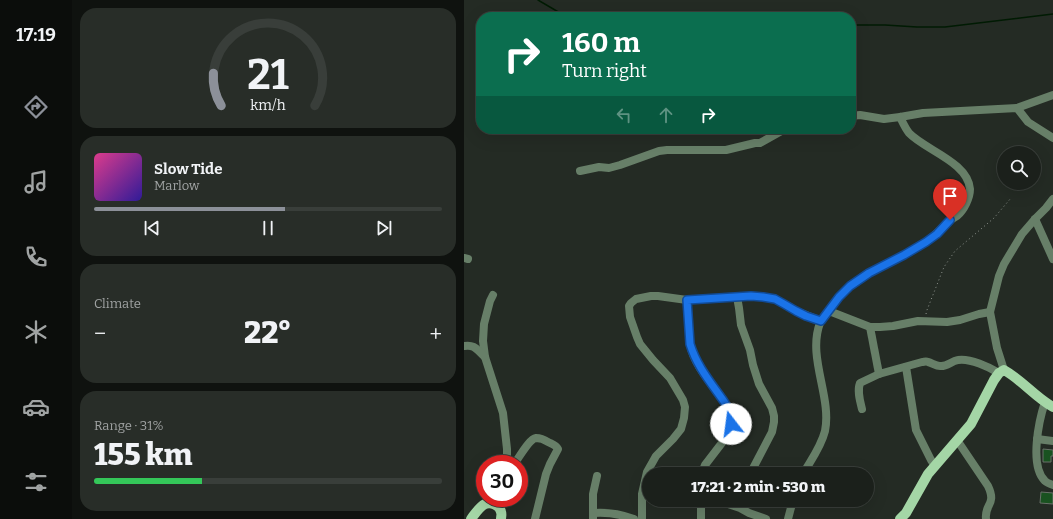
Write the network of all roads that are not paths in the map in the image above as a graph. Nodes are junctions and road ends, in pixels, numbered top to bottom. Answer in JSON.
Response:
{"nodes":[{"id":1,"x":1053,"y":94,"type":"edge"},
{"id":2,"x":1017,"y":108,"type":"junction"},
{"id":3,"x":856,"y":115,"type":"edge"},
{"id":4,"x":900,"y":117,"type":"junction"},
{"id":5,"x":776,"y":134,"type":"edge"},
{"id":6,"x":1053,"y":138,"type":"edge"},
{"id":7,"x":580,"y":171,"type":"dead end"},
{"id":8,"x":1053,"y":199,"type":"edge"},
{"id":9,"x":1034,"y":219,"type":"junction"},
{"id":10,"x":1053,"y":259,"type":"edge"},
{"id":11,"x":493,"y":295,"type":"dead end"},
{"id":12,"x":737,"y":297,"type":"junction"},
{"id":13,"x":687,"y":300,"type":"junction"},
{"id":14,"x":829,"y":311,"type":"junction"},
{"id":15,"x":990,"y":312,"type":"junction"},
{"id":16,"x":821,"y":321,"type":"junction"},
{"id":17,"x":870,"y":327,"type":"junction"},
{"id":18,"x":464,"y":346,"type":"edge"},
{"id":19,"x":485,"y":357,"type":"junction"},
{"id":20,"x":906,"y":367,"type":"junction"},
{"id":21,"x":1001,"y":372,"type":"junction"},
{"id":22,"x":880,"y":374,"type":"junction"},
{"id":23,"x":1049,"y":404,"type":"edge"},
{"id":24,"x":862,"y":409,"type":"dead end"},
{"id":25,"x":1037,"y":439,"type":"junction"},
{"id":26,"x":957,"y":440,"type":"junction"},
{"id":27,"x":1053,"y":441,"type":"edge"},
{"id":28,"x":507,"y":455,"type":"edge"},
{"id":29,"x":521,"y":455,"type":"edge"},
{"id":30,"x":935,"y":466,"type":"junction"},
{"id":31,"x":704,"y":467,"type":"edge"},
{"id":32,"x":754,"y":467,"type":"edge"},
{"id":33,"x":807,"y":467,"type":"edge"},
{"id":34,"x":597,"y":476,"type":"dead end"},
{"id":35,"x":1053,"y":485,"type":"edge"},
{"id":36,"x":482,"y":507,"type":"edge"},
{"id":37,"x":498,"y":507,"type":"edge"},
{"id":38,"x":701,"y":507,"type":"edge"},
{"id":39,"x":743,"y":507,"type":"edge"},
{"id":40,"x":791,"y":507,"type":"edge"},
{"id":41,"x":593,"y":516,"type":"edge"},
{"id":42,"x":471,"y":519,"type":"edge"},
{"id":43,"x":501,"y":519,"type":"edge"},
{"id":44,"x":535,"y":519,"type":"edge"},
{"id":45,"x":634,"y":519,"type":"edge"},
{"id":46,"x":642,"y":519,"type":"edge"},
{"id":47,"x":701,"y":519,"type":"edge"},
{"id":48,"x":766,"y":519,"type":"edge"},
{"id":49,"x":788,"y":519,"type":"edge"},
{"id":50,"x":900,"y":519,"type":"edge"},
{"id":51,"x":986,"y":519,"type":"edge"}],
"edges":[{"from":1,"to":2,"type":"street"},
{"from":2,"to":4,"type":"street"},
{"from":2,"to":6,"type":"street"},
{"from":3,"to":4,"type":"street"},
{"from":4,"to":14,"type":"street"},
{"from":5,"to":7,"type":"street"},
{"from":8,"to":9,"type":"street"},
{"from":9,"to":10,"type":"street"},
{"from":9,"to":15,"type":"street"},
{"from":11,"to":19,"type":"street"},
{"from":12,"to":13,"type":"street"},
{"from":12,"to":16,"type":"street"},
{"from":12,"to":32,"type":"street"},
{"from":13,"to":31,"type":"street"},
{"from":13,"to":46,"type":"street"},
{"from":14,"to":16,"type":"street"},
{"from":14,"to":17,"type":"street"},
{"from":15,"to":17,"type":"street"},
{"from":15,"to":21,"type":"street"},
{"from":16,"to":33,"type":"street"},
{"from":17,"to":22,"type":"street"},
{"from":18,"to":19,"type":"street"},
{"from":19,"to":28,"type":"street"},
{"from":20,"to":21,"type":"street"},
{"from":20,"to":22,"type":"street"},
{"from":20,"to":30,"type":"street"},
{"from":21,"to":23,"type":"main road"},
{"from":21,"to":26,"type":"main road"},
{"from":22,"to":24,"type":"street"},
{"from":23,"to":25,"type":"street"},
{"from":25,"to":27,"type":"street"},
{"from":25,"to":35,"type":"street"},
{"from":26,"to":30,"type":"main road"},
{"from":26,"to":51,"type":"street"},
{"from":29,"to":44,"type":"street"},
{"from":30,"to":50,"type":"main road"},
{"from":34,"to":41,"type":"street"},
{"from":36,"to":42,"type":"main road"},
{"from":37,"to":43,"type":"main road"},
{"from":38,"to":47,"type":"street"},
{"from":39,"to":48,"type":"street"},
{"from":40,"to":49,"type":"street"},
{"from":41,"to":45,"type":"street"}]}
